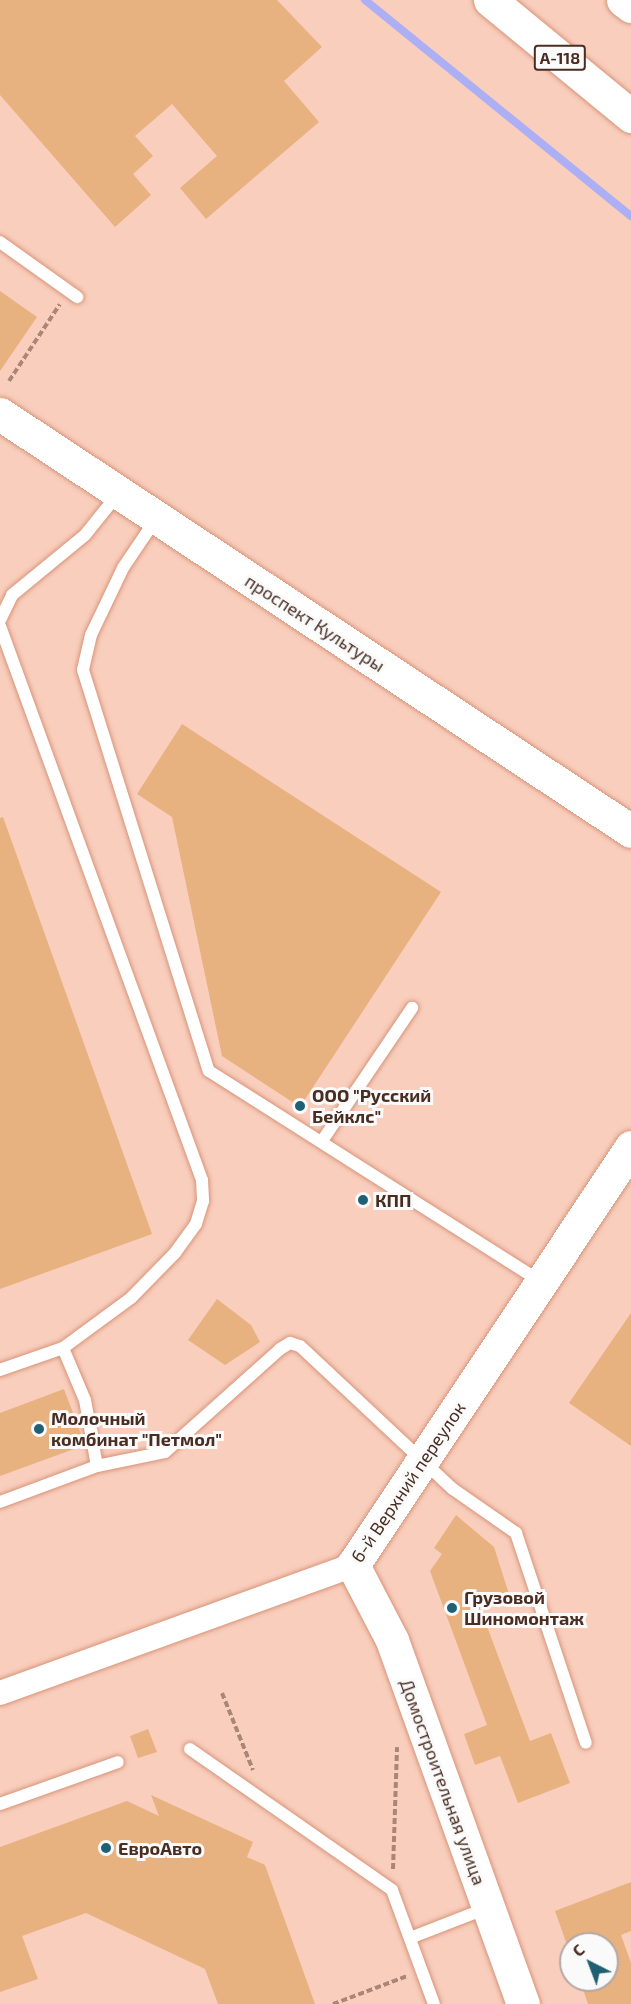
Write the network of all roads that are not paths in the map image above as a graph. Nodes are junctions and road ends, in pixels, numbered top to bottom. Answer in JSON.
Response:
{"nodes":[{"id":1,"x":490,"y":0,"type":"edge"},
{"id":2,"x":623,"y":0,"type":"edge"},
{"id":3,"x":631,"y":6,"type":"edge"},
{"id":4,"x":631,"y":117,"type":"edge"},
{"id":5,"x":0,"y":242,"type":"edge"},
{"id":6,"x":73,"y":294,"type":"road end"},
{"id":7,"x":0,"y":414,"type":"edge"},
{"id":8,"x":118,"y":494,"type":"junction"},
{"id":9,"x":156,"y":519,"type":"junction"},
{"id":10,"x":0,"y":620,"type":"edge"},
{"id":11,"x":0,"y":626,"type":"edge"},
{"id":12,"x":631,"y":831,"type":"edge"},
{"id":13,"x":412,"y":1008,"type":"dead end"},
{"id":14,"x":322,"y":1142,"type":"junction"},
{"id":15,"x":631,"y":1147,"type":"edge"},
{"id":16,"x":542,"y":1282,"type":"junction"},
{"id":17,"x":63,"y":1348,"type":"junction"},
{"id":18,"x":0,"y":1370,"type":"edge"},
{"id":19,"x":423,"y":1462,"type":"junction"},
{"id":20,"x":97,"y":1466,"type":"junction"},
{"id":21,"x":0,"y":1502,"type":"edge"},
{"id":22,"x":353,"y":1565,"type":"junction"},
{"id":23,"x":0,"y":1693,"type":"edge"},
{"id":24,"x":586,"y":1743,"type":"dead end"},
{"id":25,"x":190,"y":1749,"type":"dead end"},
{"id":26,"x":118,"y":1762,"type":"dead end"},
{"id":27,"x":0,"y":1804,"type":"edge"},
{"id":28,"x":488,"y":1907,"type":"junction"},
{"id":29,"x":410,"y":1938,"type":"junction"},
{"id":30,"x":434,"y":2004,"type":"edge"},
{"id":31,"x":523,"y":2004,"type":"edge"}],
"edges":[{"from":1,"to":4,"type":"main road","number":"А-118"},
{"from":2,"to":3,"type":"main road"},
{"from":5,"to":6,"type":"lane"},
{"from":7,"to":8,"type":"main road","name":"проспект Культуры"},
{"from":8,"to":9,"type":"main road","name":"проспект Культуры"},
{"from":8,"to":10,"type":"lane"},
{"from":9,"to":12,"type":"main road","name":"проспект Культуры"},
{"from":9,"to":14,"type":"lane"},
{"from":11,"to":17,"type":"lane"},
{"from":13,"to":14,"type":"lane"},
{"from":14,"to":16,"type":"lane"},
{"from":15,"to":16,"type":"main road","name":"6-й Верхний переулок"},
{"from":16,"to":19,"type":"main road","name":"6-й Верхний переулок"},
{"from":17,"to":18,"type":"lane"},
{"from":17,"to":20,"type":"lane"},
{"from":19,"to":20,"type":"lane"},
{"from":19,"to":22,"type":"main road","name":"6-й Верхний переулок"},
{"from":19,"to":24,"type":"lane"},
{"from":20,"to":21,"type":"lane"},
{"from":22,"to":23,"type":"street","name":"6-й Верхний переулок"},
{"from":22,"to":28,"type":"main road","name":"Домостроительная улица"},
{"from":25,"to":29,"type":"lane"},
{"from":26,"to":27,"type":"lane"},
{"from":28,"to":29,"type":"lane"},
{"from":28,"to":31,"type":"main road","name":"Домостроительная улица"},
{"from":29,"to":30,"type":"lane"}]}
